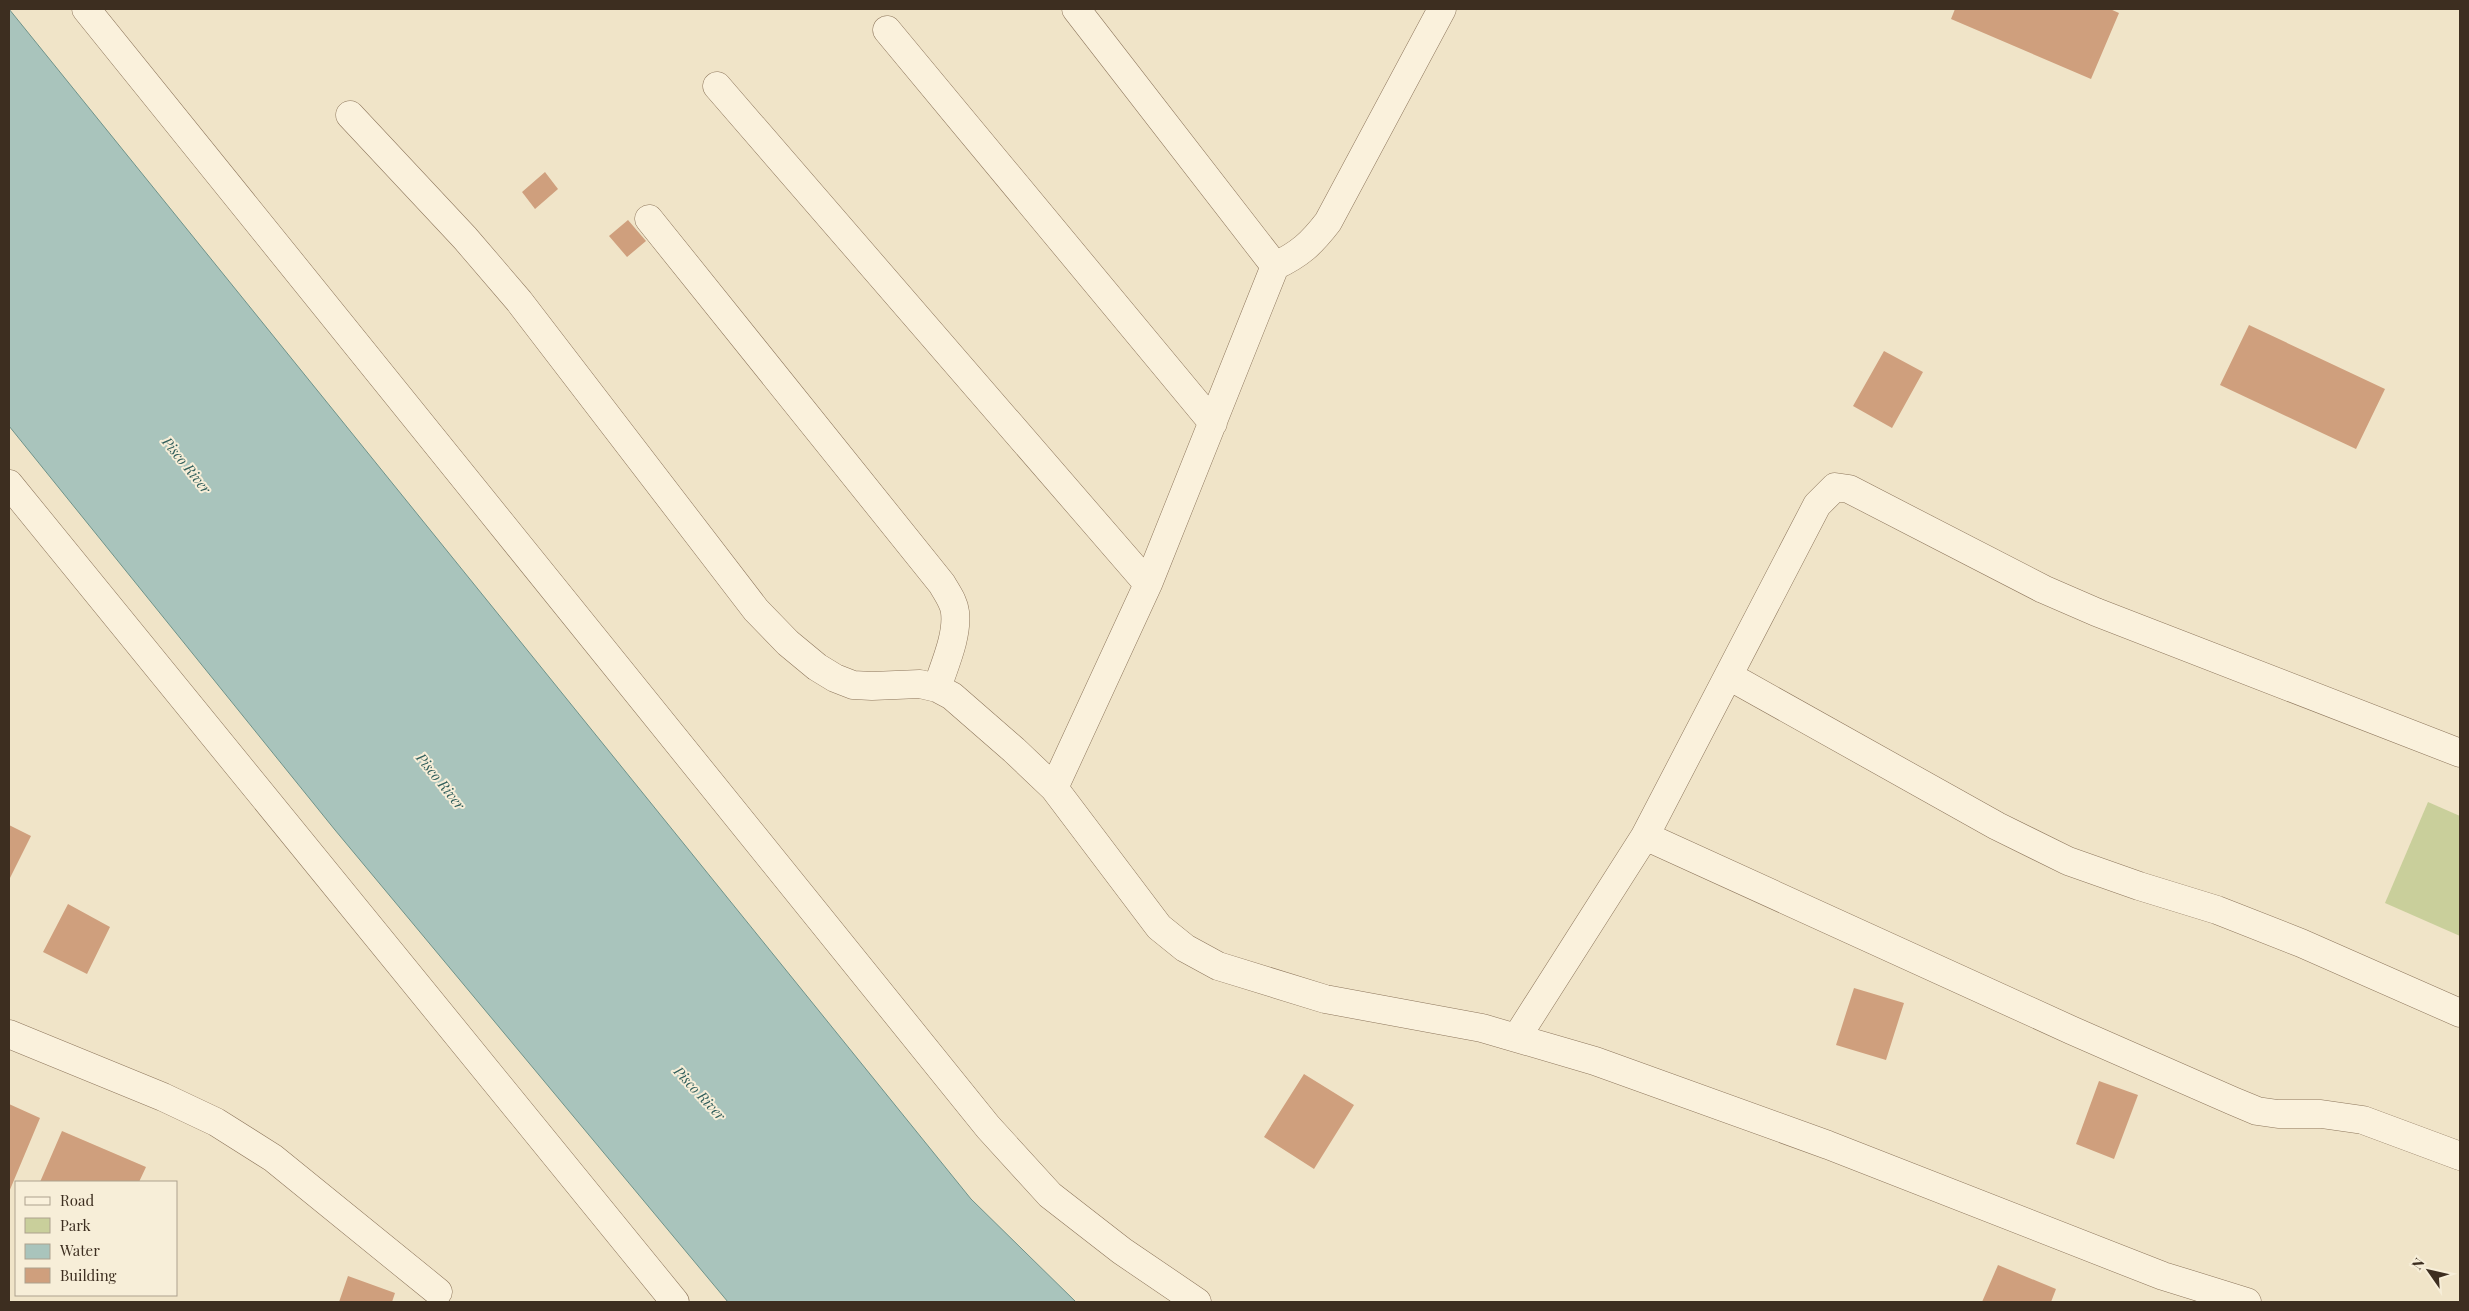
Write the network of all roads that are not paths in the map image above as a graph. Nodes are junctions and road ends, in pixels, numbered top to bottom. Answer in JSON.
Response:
{"nodes":[{"id":1,"x":86,"y":9,"type":"edge"},
{"id":2,"x":1076,"y":9,"type":"edge"},
{"id":3,"x":1442,"y":9,"type":"edge"},
{"id":4,"x":887,"y":30,"type":"dead end"},
{"id":5,"x":717,"y":86,"type":"dead end"},
{"id":6,"x":350,"y":115,"type":"dead end"},
{"id":7,"x":649,"y":219,"type":"dead end"},
{"id":8,"x":1276,"y":266,"type":"junction"},
{"id":9,"x":1213,"y":423,"type":"junction"},
{"id":10,"x":9,"y":484,"type":"edge"},
{"id":11,"x":1148,"y":584,"type":"junction"},
{"id":12,"x":1729,"y":676,"type":"junction"},
{"id":13,"x":937,"y":688,"type":"junction"},
{"id":14,"x":2460,"y":753,"type":"edge"},
{"id":15,"x":1054,"y":788,"type":"junction"},
{"id":16,"x":1645,"y":836,"type":"junction"},
{"id":17,"x":2460,"y":1013,"type":"edge"},
{"id":18,"x":9,"y":1034,"type":"edge"},
{"id":19,"x":1517,"y":1037,"type":"junction"},
{"id":20,"x":2460,"y":1156,"type":"edge"},
{"id":21,"x":438,"y":1292,"type":"dead end"},
{"id":22,"x":674,"y":1302,"type":"edge"},
{"id":23,"x":1198,"y":1302,"type":"edge"},
{"id":24,"x":2247,"y":1302,"type":"edge"}],
"edges":[{"from":1,"to":23,"type":"street"},
{"from":2,"to":8,"type":"street"},
{"from":3,"to":8,"type":"street"},
{"from":4,"to":9,"type":"street"},
{"from":5,"to":11,"type":"street"},
{"from":6,"to":13,"type":"street"},
{"from":7,"to":13,"type":"street"},
{"from":8,"to":9,"type":"street"},
{"from":9,"to":11,"type":"street"},
{"from":10,"to":22,"type":"street"},
{"from":11,"to":15,"type":"street"},
{"from":12,"to":14,"type":"street"},
{"from":12,"to":16,"type":"street"},
{"from":12,"to":17,"type":"street"},
{"from":13,"to":15,"type":"street"},
{"from":15,"to":19,"type":"street"},
{"from":16,"to":19,"type":"street"},
{"from":16,"to":20,"type":"street"},
{"from":18,"to":21,"type":"street"},
{"from":19,"to":24,"type":"street"}]}
